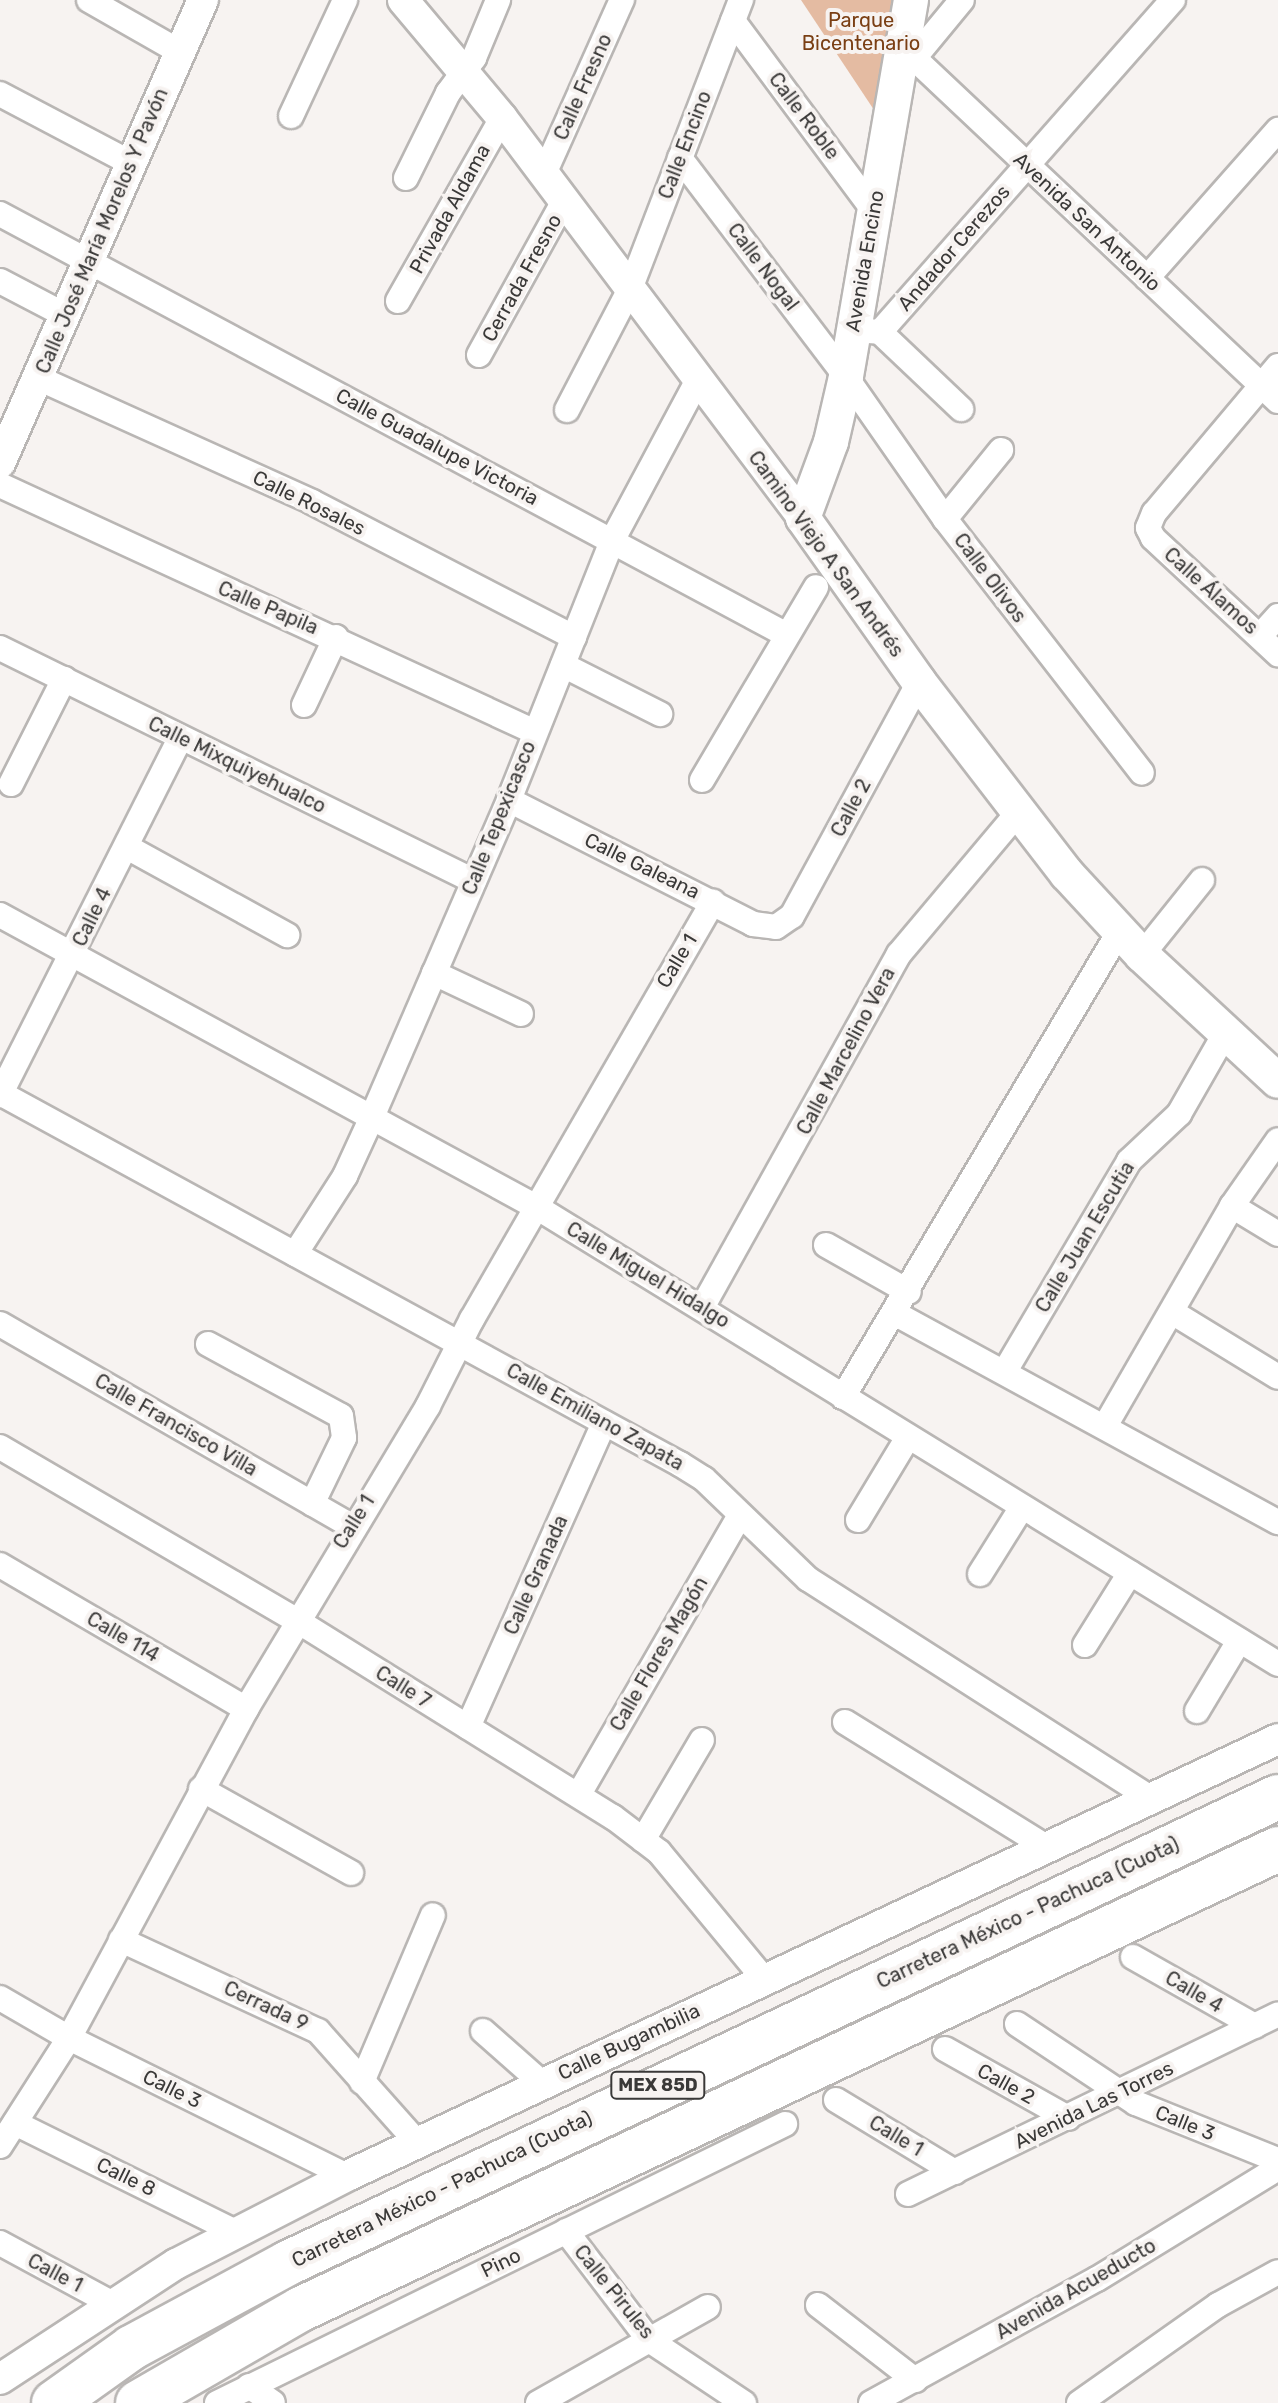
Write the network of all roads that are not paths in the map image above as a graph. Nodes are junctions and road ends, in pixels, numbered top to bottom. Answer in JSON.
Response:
{"nodes":[{"id":1,"x":89,"y":0,"type":"edge"},
{"id":2,"x":203,"y":0,"type":"edge"},
{"id":3,"x":345,"y":0,"type":"edge"},
{"id":4,"x":403,"y":0,"type":"edge"},
{"id":5,"x":498,"y":0,"type":"edge"},
{"id":6,"x":622,"y":0,"type":"edge"},
{"id":7,"x":911,"y":0,"type":"edge"},
{"id":8,"x":962,"y":0,"type":"edge"},
{"id":9,"x":1173,"y":0,"type":"edge"},
{"id":10,"x":737,"y":11,"type":"edge"},
{"id":11,"x":180,"y":52,"type":"junction"},
{"id":12,"x":908,"y":52,"type":"junction"},
{"id":13,"x":464,"y":70,"type":"junction"},
{"id":14,"x":0,"y":94,"type":"edge"},
{"id":15,"x":291,"y":116,"type":"dead end"},
{"id":16,"x":502,"y":118,"type":"junction"},
{"id":17,"x":1278,"y":130,"type":"edge"},
{"id":18,"x":680,"y":158,"type":"junction"},
{"id":19,"x":131,"y":163,"type":"junction"},
{"id":20,"x":1026,"y":165,"type":"junction"},
{"id":21,"x":544,"y":174,"type":"junction"},
{"id":22,"x":406,"y":178,"type":"dead end"},
{"id":23,"x":564,"y":201,"type":"junction"},
{"id":24,"x":874,"y":211,"type":"junction"},
{"id":25,"x":0,"y":214,"type":"edge"},
{"id":26,"x":88,"y":262,"type":"junction"},
{"id":27,"x":1147,"y":278,"type":"junction"},
{"id":28,"x":0,"y":281,"type":"edge"},
{"id":29,"x":630,"y":289,"type":"junction"},
{"id":30,"x":398,"y":301,"type":"dead end"},
{"id":31,"x":65,"y":315,"type":"junction"},
{"id":32,"x":867,"y":331,"type":"junction"},
{"id":33,"x":479,"y":355,"type":"dead end"},
{"id":34,"x":1278,"y":366,"type":"edge"},
{"id":35,"x":846,"y":377,"type":"junction"},
{"id":36,"x":38,"y":378,"type":"junction"},
{"id":37,"x":698,"y":380,"type":"junction"},
{"id":38,"x":1269,"y":393,"type":"edge"},
{"id":39,"x":961,"y":409,"type":"dead end"},
{"id":40,"x":567,"y":410,"type":"dead end"},
{"id":41,"x":3,"y":446,"type":"edge"},
{"id":42,"x":1001,"y":450,"type":"dead end"},
{"id":43,"x":0,"y":485,"type":"edge"},
{"id":44,"x":803,"y":518,"type":"junction"},
{"id":45,"x":945,"y":519,"type":"junction"},
{"id":46,"x":613,"y":539,"type":"junction"},
{"id":47,"x":816,"y":587,"type":"dead end"},
{"id":48,"x":1278,"y":616,"type":"edge"},
{"id":49,"x":785,"y":634,"type":"junction"},
{"id":50,"x":1260,"y":636,"type":"junction"},
{"id":51,"x":336,"y":637,"type":"junction"},
{"id":52,"x":574,"y":637,"type":"junction"},
{"id":53,"x":0,"y":648,"type":"edge"},
{"id":54,"x":1278,"y":654,"type":"edge"},
{"id":55,"x":563,"y":665,"type":"junction"},
{"id":56,"x":64,"y":679,"type":"junction"},
{"id":57,"x":919,"y":682,"type":"junction"},
{"id":58,"x":304,"y":705,"type":"dead end"},
{"id":59,"x":660,"y":714,"type":"dead end"},
{"id":60,"x":535,"y":732,"type":"junction"},
{"id":61,"x":180,"y":738,"type":"junction"},
{"id":62,"x":1142,"y":773,"type":"dead end"},
{"id":63,"x":702,"y":780,"type":"dead end"},
{"id":64,"x":11,"y":784,"type":"dead end"},
{"id":65,"x":509,"y":800,"type":"junction"},
{"id":66,"x":1017,"y":814,"type":"junction"},
{"id":67,"x":127,"y":847,"type":"junction"},
{"id":68,"x":1202,"y":880,"type":"dead end"},
{"id":69,"x":474,"y":881,"type":"junction"},
{"id":70,"x":713,"y":901,"type":"junction"},
{"id":71,"x":0,"y":915,"type":"edge"},
{"id":72,"x":776,"y":927,"type":"joint"},
{"id":73,"x":287,"y":935,"type":"dead end"},
{"id":74,"x":1130,"y":944,"type":"junction"},
{"id":75,"x":74,"y":953,"type":"junction"},
{"id":76,"x":434,"y":973,"type":"junction"},
{"id":77,"x":521,"y":1014,"type":"dead end"},
{"id":78,"x":1226,"y":1032,"type":"junction"},
{"id":79,"x":1275,"y":1073,"type":"edge"},
{"id":80,"x":0,"y":1094,"type":"edge"},
{"id":81,"x":372,"y":1117,"type":"junction"},
{"id":82,"x":1278,"y":1140,"type":"edge"},
{"id":83,"x":1232,"y":1206,"type":"junction"},
{"id":84,"x":538,"y":1208,"type":"junction"},
{"id":85,"x":1278,"y":1234,"type":"edge"},
{"id":86,"x":826,"y":1245,"type":"dead end"},
{"id":87,"x":295,"y":1254,"type":"junction"},
{"id":88,"x":909,"y":1292,"type":"junction"},
{"id":89,"x":703,"y":1306,"type":"junction"},
{"id":90,"x":1172,"y":1312,"type":"junction"},
{"id":91,"x":896,"y":1314,"type":"junction"},
{"id":92,"x":0,"y":1324,"type":"edge"},
{"id":93,"x":461,"y":1342,"type":"junction"},
{"id":94,"x":208,"y":1344,"type":"dead end"},
{"id":95,"x":1005,"y":1371,"type":"junction"},
{"id":96,"x":1278,"y":1377,"type":"edge"},
{"id":97,"x":843,"y":1397,"type":"junction"},
{"id":98,"x":604,"y":1423,"type":"junction"},
{"id":99,"x":1105,"y":1426,"type":"junction"},
{"id":100,"x":908,"y":1437,"type":"junction"},
{"id":101,"x":0,"y":1447,"type":"edge"},
{"id":102,"x":312,"y":1504,"type":"junction"},
{"id":103,"x":1022,"y":1507,"type":"junction"},
{"id":104,"x":740,"y":1515,"type":"junction"},
{"id":105,"x":858,"y":1520,"type":"dead end"},
{"id":106,"x":1278,"y":1522,"type":"edge"},
{"id":107,"x":351,"y":1526,"type":"junction"},
{"id":108,"x":0,"y":1565,"type":"edge"},
{"id":109,"x":1130,"y":1573,"type":"junction"},
{"id":110,"x":980,"y":1574,"type":"dead end"},
{"id":111,"x":296,"y":1620,"type":"junction"},
{"id":112,"x":1239,"y":1641,"type":"junction"},
{"id":113,"x":1085,"y":1645,"type":"dead end"},
{"id":114,"x":1278,"y":1664,"type":"edge"},
{"id":115,"x":246,"y":1709,"type":"junction"},
{"id":116,"x":1197,"y":1711,"type":"dead end"},
{"id":117,"x":845,"y":1722,"type":"dead end"},
{"id":118,"x":468,"y":1727,"type":"junction"},
{"id":119,"x":1278,"y":1739,"type":"edge"},
{"id":120,"x":702,"y":1740,"type":"dead end"},
{"id":121,"x":201,"y":1789,"type":"junction"},
{"id":122,"x":579,"y":1794,"type":"junction"},
{"id":123,"x":1278,"y":1797,"type":"edge"},
{"id":124,"x":1152,"y":1799,"type":"junction"},
{"id":125,"x":643,"y":1840,"type":"junction"},
{"id":126,"x":1045,"y":1846,"type":"junction"},
{"id":127,"x":1278,"y":1849,"type":"edge"},
{"id":128,"x":351,"y":1873,"type":"dead end"},
{"id":129,"x":433,"y":1915,"type":"dead end"},
{"id":130,"x":121,"y":1940,"type":"junction"},
{"id":131,"x":1133,"y":1957,"type":"dead end"},
{"id":132,"x":764,"y":1979,"type":"junction"},
{"id":133,"x":0,"y":1998,"type":"edge"},
{"id":134,"x":1278,"y":2014,"type":"edge"},
{"id":135,"x":1017,"y":2024,"type":"dead end"},
{"id":136,"x":1255,"y":2026,"type":"junction"},
{"id":137,"x":483,"y":2031,"type":"dead end"},
{"id":138,"x":69,"y":2038,"type":"junction"},
{"id":139,"x":945,"y":2049,"type":"dead end"},
{"id":140,"x":362,"y":2082,"type":"junction"},
{"id":141,"x":542,"y":2083,"type":"junction"},
{"id":142,"x":1122,"y":2093,"type":"junction"},
{"id":143,"x":836,"y":2100,"type":"dead end"},
{"id":144,"x":1068,"y":2118,"type":"junction"},
{"id":145,"x":15,"y":2123,"type":"junction"},
{"id":146,"x":785,"y":2124,"type":"dead end"},
{"id":147,"x":417,"y":2142,"type":"junction"},
{"id":148,"x":0,"y":2146,"type":"edge"},
{"id":149,"x":1278,"y":2160,"type":"edge"},
{"id":150,"x":1278,"y":2168,"type":"edge"},
{"id":151,"x":955,"y":2172,"type":"junction"},
{"id":152,"x":347,"y":2176,"type":"junction"},
{"id":153,"x":908,"y":2194,"type":"dead end"},
{"id":154,"x":566,"y":2231,"type":"junction"},
{"id":155,"x":236,"y":2232,"type":"junction"},
{"id":156,"x":0,"y":2243,"type":"edge"},
{"id":157,"x":1278,"y":2272,"type":"edge"},
{"id":158,"x":111,"y":2303,"type":"junction"},
{"id":159,"x":818,"y":2305,"type":"dead end"},
{"id":160,"x":708,"y":2307,"type":"dead end"},
{"id":161,"x":649,"y":2340,"type":"junction"},
{"id":162,"x":0,"y":2379,"type":"edge"},
{"id":163,"x":915,"y":2380,"type":"junction"},
{"id":164,"x":249,"y":2386,"type":"junction"},
{"id":165,"x":54,"y":2403,"type":"edge"},
{"id":166,"x":138,"y":2403,"type":"edge"},
{"id":167,"x":217,"y":2403,"type":"edge"},
{"id":168,"x":273,"y":2403,"type":"edge"},
{"id":169,"x":538,"y":2403,"type":"edge"},
{"id":170,"x":744,"y":2403,"type":"edge"},
{"id":171,"x":871,"y":2403,"type":"edge"},
{"id":172,"x":1079,"y":2403,"type":"edge"}],
"edges":[{"from":1,"to":11,"type":"street"},
{"from":2,"to":11,"type":"street","name":"Calle José María Morelos Y Pavón"},
{"from":3,"to":15,"type":"street"},
{"from":4,"to":13,"type":"street","name":"Camino Viejo A San Andrés"},
{"from":5,"to":13,"type":"street"},
{"from":6,"to":21,"type":"street","name":"Calle Fresno"},
{"from":7,"to":12,"type":"main road","name":"Avenida Encino"},
{"from":8,"to":12,"type":"street"},
{"from":9,"to":20,"type":"street","name":"Andador Cerezos"},
{"from":10,"to":18,"type":"street","name":"Calle Encino"},
{"from":10,"to":24,"type":"street","name":"Calle Roble"},
{"from":11,"to":19,"type":"street","name":"Calle José María Morelos Y Pavón"},
{"from":12,"to":20,"type":"street","name":"Avenida San Antonio"},
{"from":12,"to":24,"type":"main road","name":"Avenida Encino"},
{"from":13,"to":16,"type":"street","name":"Camino Viejo A San Andrés"},
{"from":13,"to":22,"type":"street"},
{"from":14,"to":19,"type":"street"},
{"from":16,"to":21,"type":"street","name":"Camino Viejo A San Andrés"},
{"from":16,"to":30,"type":"street","name":"Privada Aldama"},
{"from":17,"to":27,"type":"street"},
{"from":18,"to":29,"type":"street","name":"Calle Encino"},
{"from":18,"to":35,"type":"street","name":"Calle Nogal"},
{"from":19,"to":26,"type":"street","name":"Calle José María Morelos Y Pavón"},
{"from":20,"to":27,"type":"street","name":"Avenida San Antonio"},
{"from":20,"to":32,"type":"street","name":"Andador Cerezos"},
{"from":21,"to":23,"type":"street","name":"Camino Viejo A San Andrés"},
{"from":23,"to":29,"type":"street","name":"Camino Viejo A San Andrés"},
{"from":23,"to":33,"type":"street","name":"Cerrada Fresno"},
{"from":24,"to":32,"type":"main road","name":"Avenida Encino"},
{"from":25,"to":26,"type":"street","name":"Calle Guadalupe Victoria"},
{"from":26,"to":31,"type":"street","name":"Calle José María Morelos Y Pavón"},
{"from":26,"to":46,"type":"street","name":"Calle Guadalupe Victoria"},
{"from":27,"to":38,"type":"street","name":"Avenida San Antonio"},
{"from":28,"to":31,"type":"street"},
{"from":29,"to":37,"type":"street","name":"Camino Viejo A San Andrés"},
{"from":29,"to":40,"type":"street","name":"Calle Encino"},
{"from":31,"to":36,"type":"street","name":"Calle José María Morelos Y Pavón"},
{"from":32,"to":35,"type":"main road","name":"Avenida Encino"},
{"from":32,"to":39,"type":"street"},
{"from":34,"to":38,"type":"street"},
{"from":35,"to":44,"type":"main road","name":"Avenida Encino"},
{"from":35,"to":45,"type":"street","name":"Calle Olivos"},
{"from":36,"to":41,"type":"street","name":"Calle José María Morelos Y Pavón"},
{"from":36,"to":52,"type":"street","name":"Calle Rosales"},
{"from":37,"to":44,"type":"street","name":"Camino Viejo A San Andrés"},
{"from":37,"to":46,"type":"street","name":"Calle Tepexicasco"},
{"from":38,"to":50,"type":"street","name":"Calle Álamos"},
{"from":42,"to":45,"type":"street"},
{"from":43,"to":51,"type":"street","name":"Calle Papila"},
{"from":44,"to":57,"type":"main road","name":"Camino Viejo A San Andrés"},
{"from":45,"to":62,"type":"street","name":"Calle Olivos"},
{"from":46,"to":49,"type":"street","name":"Calle Guadalupe Victoria"},
{"from":46,"to":52,"type":"street","name":"Calle Tepexicasco"},
{"from":47,"to":49,"type":"street"},
{"from":48,"to":50,"type":"street"},
{"from":49,"to":63,"type":"street"},
{"from":50,"to":54,"type":"street","name":"Calle Álamos"},
{"from":51,"to":58,"type":"street"},
{"from":51,"to":60,"type":"street","name":"Calle Papila"},
{"from":52,"to":55,"type":"street","name":"Calle Tepexicasco"},
{"from":53,"to":56,"type":"street","name":"Calle Mixquiyehualco"},
{"from":55,"to":59,"type":"street"},
{"from":55,"to":60,"type":"street","name":"Calle Tepexicasco"},
{"from":56,"to":61,"type":"street","name":"Calle Mixquiyehualco"},
{"from":56,"to":64,"type":"street"},
{"from":57,"to":66,"type":"main road","name":"Camino Viejo A San Andrés"},
{"from":57,"to":72,"type":"street","name":"Calle 2"},
{"from":60,"to":65,"type":"street","name":"Calle Tepexicasco"},
{"from":61,"to":67,"type":"street","name":"Calle 4"},
{"from":61,"to":69,"type":"street","name":"Calle Mixquiyehualco"},
{"from":65,"to":69,"type":"street","name":"Calle Tepexicasco"},
{"from":65,"to":70,"type":"street","name":"Calle Galeana"},
{"from":66,"to":74,"type":"main road","name":"Camino Viejo A San Andrés"},
{"from":66,"to":89,"type":"street","name":"Calle Marcelino Vera"},
{"from":67,"to":73,"type":"street"},
{"from":67,"to":75,"type":"street","name":"Calle 4"},
{"from":68,"to":74,"type":"street"},
{"from":69,"to":76,"type":"street","name":"Calle Tepexicasco"},
{"from":70,"to":72,"type":"street","name":"Calle Galeana"},
{"from":70,"to":84,"type":"street","name":"Calle 1"},
{"from":71,"to":75,"type":"street","name":"Calle Miguel Hidalgo"},
{"from":74,"to":78,"type":"main road","name":"Camino Viejo A San Andrés"},
{"from":74,"to":88,"type":"street"},
{"from":75,"to":80,"type":"street","name":"Calle 4"},
{"from":75,"to":81,"type":"street","name":"Calle Miguel Hidalgo"},
{"from":76,"to":77,"type":"street"},
{"from":76,"to":81,"type":"street","name":"Calle Tepexicasco"},
{"from":78,"to":79,"type":"main road","name":"Camino Viejo A San Andrés"},
{"from":78,"to":95,"type":"street","name":"Calle Juan Escutia"},
{"from":80,"to":87,"type":"street","name":"Calle Emiliano Zapata"},
{"from":81,"to":84,"type":"street","name":"Calle Miguel Hidalgo"},
{"from":81,"to":87,"type":"street","name":"Calle Tepexicasco"},
{"from":82,"to":83,"type":"street"},
{"from":83,"to":85,"type":"street"},
{"from":83,"to":90,"type":"street"},
{"from":84,"to":89,"type":"street","name":"Calle Miguel Hidalgo"},
{"from":84,"to":93,"type":"street","name":"Calle 1"},
{"from":86,"to":88,"type":"street"},
{"from":87,"to":93,"type":"street","name":"Calle Emiliano Zapata"},
{"from":88,"to":91,"type":"street"},
{"from":89,"to":97,"type":"street","name":"Calle Miguel Hidalgo"},
{"from":90,"to":96,"type":"street"},
{"from":90,"to":99,"type":"street"},
{"from":91,"to":95,"type":"street"},
{"from":91,"to":97,"type":"street"},
{"from":92,"to":102,"type":"street","name":"Calle Francisco Villa"},
{"from":93,"to":98,"type":"street","name":"Calle Emiliano Zapata"},
{"from":93,"to":107,"type":"street","name":"Calle 1"},
{"from":94,"to":102,"type":"street"},
{"from":95,"to":99,"type":"street"},
{"from":97,"to":100,"type":"street","name":"Calle Miguel Hidalgo"},
{"from":98,"to":104,"type":"street","name":"Calle Emiliano Zapata"},
{"from":98,"to":118,"type":"street","name":"Calle Granada"},
{"from":99,"to":106,"type":"street"},
{"from":100,"to":103,"type":"street","name":"Calle Miguel Hidalgo"},
{"from":100,"to":105,"type":"street"},
{"from":101,"to":111,"type":"street","name":"Calle 7"},
{"from":102,"to":107,"type":"street","name":"Calle Francisco Villa"},
{"from":103,"to":109,"type":"street","name":"Calle Miguel Hidalgo"},
{"from":103,"to":110,"type":"street"},
{"from":104,"to":122,"type":"street","name":"Calle Flores Magón"},
{"from":104,"to":124,"type":"street","name":"Calle Emiliano Zapata"},
{"from":107,"to":111,"type":"street","name":"Calle 1"},
{"from":108,"to":115,"type":"street","name":"Calle 114"},
{"from":109,"to":112,"type":"street","name":"Calle Miguel Hidalgo"},
{"from":109,"to":113,"type":"street"},
{"from":111,"to":115,"type":"street","name":"Calle 1"},
{"from":111,"to":118,"type":"street","name":"Calle 7"},
{"from":112,"to":114,"type":"street","name":"Calle Miguel Hidalgo"},
{"from":112,"to":116,"type":"street"},
{"from":115,"to":121,"type":"street","name":"Calle 1"},
{"from":117,"to":126,"type":"street"},
{"from":118,"to":122,"type":"street","name":"Calle 7"},
{"from":119,"to":124,"type":"street","name":"Calle Bugambilia"},
{"from":120,"to":125,"type":"street"},
{"from":121,"to":128,"type":"street"},
{"from":121,"to":130,"type":"street","name":"Calle 1"},
{"from":122,"to":125,"type":"street","name":"Calle 7"},
{"from":123,"to":165,"type":"highway","name":"Carretera México - Pachuca (Cuota)","number":"MEX 85D"},
{"from":124,"to":126,"type":"street","name":"Calle Bugambilia"},
{"from":125,"to":132,"type":"street","name":"Calle 7"},
{"from":126,"to":132,"type":"street","name":"Calle Bugambilia"},
{"from":127,"to":166,"type":"highway","number":"MEX 85D"},
{"from":129,"to":140,"type":"street"},
{"from":130,"to":138,"type":"street","name":"Calle 1"},
{"from":130,"to":140,"type":"street","name":"Cerrada 9"},
{"from":131,"to":136,"type":"street","name":"Calle 4"},
{"from":132,"to":141,"type":"street","name":"Calle Bugambilia"},
{"from":133,"to":138,"type":"street","name":"Calle 3"},
{"from":134,"to":136,"type":"street","name":"Avenida Las Torres"},
{"from":135,"to":142,"type":"street","name":"Calle 3"},
{"from":136,"to":142,"type":"street","name":"Avenida Las Torres"},
{"from":137,"to":141,"type":"street"},
{"from":138,"to":145,"type":"street","name":"Calle 1"},
{"from":138,"to":152,"type":"street","name":"Calle 3"},
{"from":139,"to":144,"type":"street","name":"Calle 2"},
{"from":140,"to":147,"type":"street","name":"Cerrada 9"},
{"from":141,"to":147,"type":"street","name":"Calle Bugambilia"},
{"from":142,"to":144,"type":"street","name":"Avenida Las Torres"},
{"from":142,"to":149,"type":"street","name":"Calle 3"},
{"from":143,"to":151,"type":"street","name":"Calle 1"},
{"from":144,"to":151,"type":"street","name":"Avenida Las Torres"},
{"from":145,"to":148,"type":"street","name":"Calle 1"},
{"from":145,"to":155,"type":"street","name":"Calle 8"},
{"from":146,"to":154,"type":"street","name":"Pino"},
{"from":147,"to":152,"type":"street","name":"Calle Bugambilia"},
{"from":150,"to":163,"type":"street","name":"Avenida Acueducto"},
{"from":151,"to":153,"type":"street","name":"Avenida Las Torres"},
{"from":152,"to":155,"type":"street","name":"Calle Bugambilia"},
{"from":154,"to":161,"type":"street","name":"Calle Pirules"},
{"from":154,"to":164,"type":"street","name":"Pino"},
{"from":155,"to":158,"type":"street","name":"Calle Bugambilia"},
{"from":156,"to":158,"type":"street","name":"Calle 1"},
{"from":157,"to":172,"type":"street"},
{"from":158,"to":162,"type":"street","name":"Calle Bugambilia"},
{"from":159,"to":163,"type":"street"},
{"from":160,"to":161,"type":"street"},
{"from":161,"to":169,"type":"street"},
{"from":161,"to":170,"type":"street","name":"Calle Pirules"},
{"from":163,"to":171,"type":"street","name":"Avenida Acueducto"},
{"from":164,"to":167,"type":"street","name":"Pino"},
{"from":164,"to":168,"type":"street"}]}
